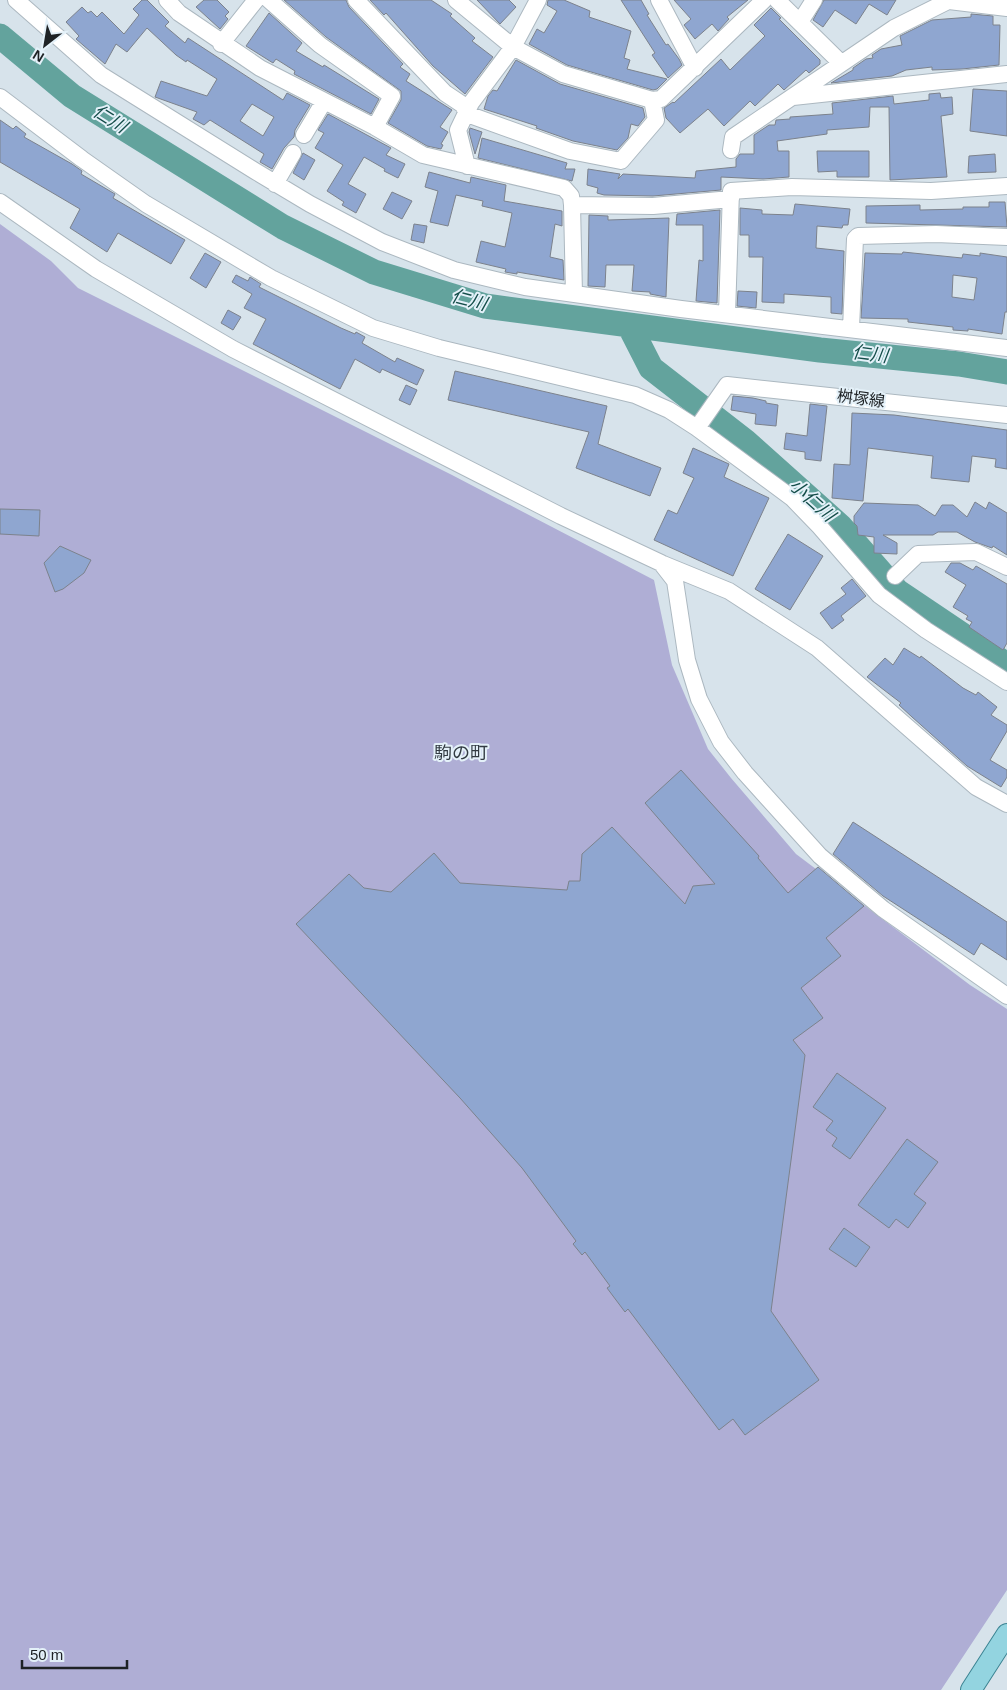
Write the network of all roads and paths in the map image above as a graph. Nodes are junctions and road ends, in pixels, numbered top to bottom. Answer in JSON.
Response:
{"nodes":[{"id":1,"x":167,"y":0,"type":"edge"},
{"id":2,"x":256,"y":0,"type":"edge"},
{"id":3,"x":269,"y":0,"type":"edge"},
{"id":4,"x":356,"y":0,"type":"edge"},
{"id":5,"x":456,"y":0,"type":"edge"},
{"id":6,"x":538,"y":0,"type":"edge"},
{"id":7,"x":659,"y":0,"type":"edge"},
{"id":8,"x":764,"y":0,"type":"edge"},
{"id":9,"x":777,"y":0,"type":"edge"},
{"id":10,"x":814,"y":0,"type":"edge"},
{"id":11,"x":950,"y":0,"type":"edge"},
{"id":12,"x":18,"y":1,"type":"edge"},
{"id":13,"x":1007,"y":8,"type":"edge"},
{"id":14,"x":800,"y":22,"type":"junction"},
{"id":15,"x":222,"y":44,"type":"junction"},
{"id":16,"x":514,"y":47,"type":"junction"},
{"id":17,"x":841,"y":62,"type":"junction"},
{"id":18,"x":695,"y":68,"type":"junction"},
{"id":19,"x":1007,"y":74,"type":"edge"},
{"id":20,"x":0,"y":97,"type":"edge"},
{"id":21,"x":792,"y":97,"type":"junction"},
{"id":22,"x":652,"y":100,"type":"junction"},
{"id":23,"x":323,"y":102,"type":"junction"},
{"id":24,"x":467,"y":114,"type":"junction"},
{"id":25,"x":375,"y":127,"type":"junction"},
{"id":26,"x":304,"y":135,"type":"dead end"},
{"id":27,"x":730,"y":150,"type":"dead end"},
{"id":28,"x":293,"y":153,"type":"dead end"},
{"id":29,"x":466,"y":166,"type":"junction"},
{"id":30,"x":275,"y":184,"type":"junction"},
{"id":31,"x":1007,"y":186,"type":"edge"},
{"id":32,"x":731,"y":199,"type":"junction"},
{"id":33,"x":0,"y":202,"type":"edge"},
{"id":34,"x":572,"y":205,"type":"junction"},
{"id":35,"x":1007,"y":236,"type":"edge"},
{"id":36,"x":574,"y":294,"type":"junction"},
{"id":37,"x":727,"y":314,"type":"junction"},
{"id":38,"x":851,"y":328,"type":"junction"},
{"id":39,"x":1007,"y":348,"type":"edge"},
{"id":40,"x":1007,"y":415,"type":"edge"},
{"id":41,"x":699,"y":426,"type":"junction"},
{"id":42,"x":661,"y":564,"type":"junction"},
{"id":43,"x":1007,"y":567,"type":"edge"},
{"id":44,"x":895,"y":576,"type":"dead end"},
{"id":45,"x":1007,"y":682,"type":"edge"},
{"id":46,"x":1007,"y":804,"type":"edge"},
{"id":47,"x":1007,"y":996,"type":"edge"},
{"id":48,"x":1006,"y":1640,"type":"edge"},
{"id":49,"x":971,"y":1690,"type":"edge"}],
"edges":[{"from":1,"to":15,"type":"street"},
{"from":2,"to":15,"type":"street"},
{"from":3,"to":25,"type":"street"},
{"from":4,"to":24,"type":"street"},
{"from":5,"to":16,"type":"street"},
{"from":6,"to":16,"type":"street"},
{"from":7,"to":18,"type":"street"},
{"from":8,"to":18,"type":"street"},
{"from":9,"to":14,"type":"street"},
{"from":10,"to":14,"type":"street"},
{"from":11,"to":13,"type":"street"},
{"from":11,"to":17,"type":"street"},
{"from":12,"to":30,"type":"street"},
{"from":14,"to":17,"type":"street"},
{"from":15,"to":23,"type":"street"},
{"from":16,"to":22,"type":"street"},
{"from":16,"to":24,"type":"street"},
{"from":17,"to":21,"type":"street"},
{"from":18,"to":22,"type":"street"},
{"from":19,"to":21,"type":"street"},
{"from":20,"to":41,"type":"street"},
{"from":21,"to":27,"type":"street"},
{"from":22,"to":24,"type":"street"},
{"from":23,"to":25,"type":"street"},
{"from":23,"to":26,"type":"street"},
{"from":24,"to":29,"type":"street"},
{"from":25,"to":29,"type":"street"},
{"from":28,"to":30,"type":"street"},
{"from":29,"to":34,"type":"street"},
{"from":30,"to":36,"type":"street"},
{"from":31,"to":32,"type":"street"},
{"from":32,"to":34,"type":"street"},
{"from":32,"to":37,"type":"street"},
{"from":33,"to":42,"type":"street"},
{"from":34,"to":36,"type":"street"},
{"from":35,"to":38,"type":"street"},
{"from":36,"to":37,"type":"street"},
{"from":37,"to":38,"type":"street"},
{"from":38,"to":39,"type":"street"},
{"from":40,"to":41,"type":"street","name":"桝塚線"},
{"from":41,"to":45,"type":"street"},
{"from":42,"to":46,"type":"street"},
{"from":42,"to":47,"type":"street"},
{"from":43,"to":44,"type":"street"},
{"from":48,"to":49,"type":"main road"}]}
